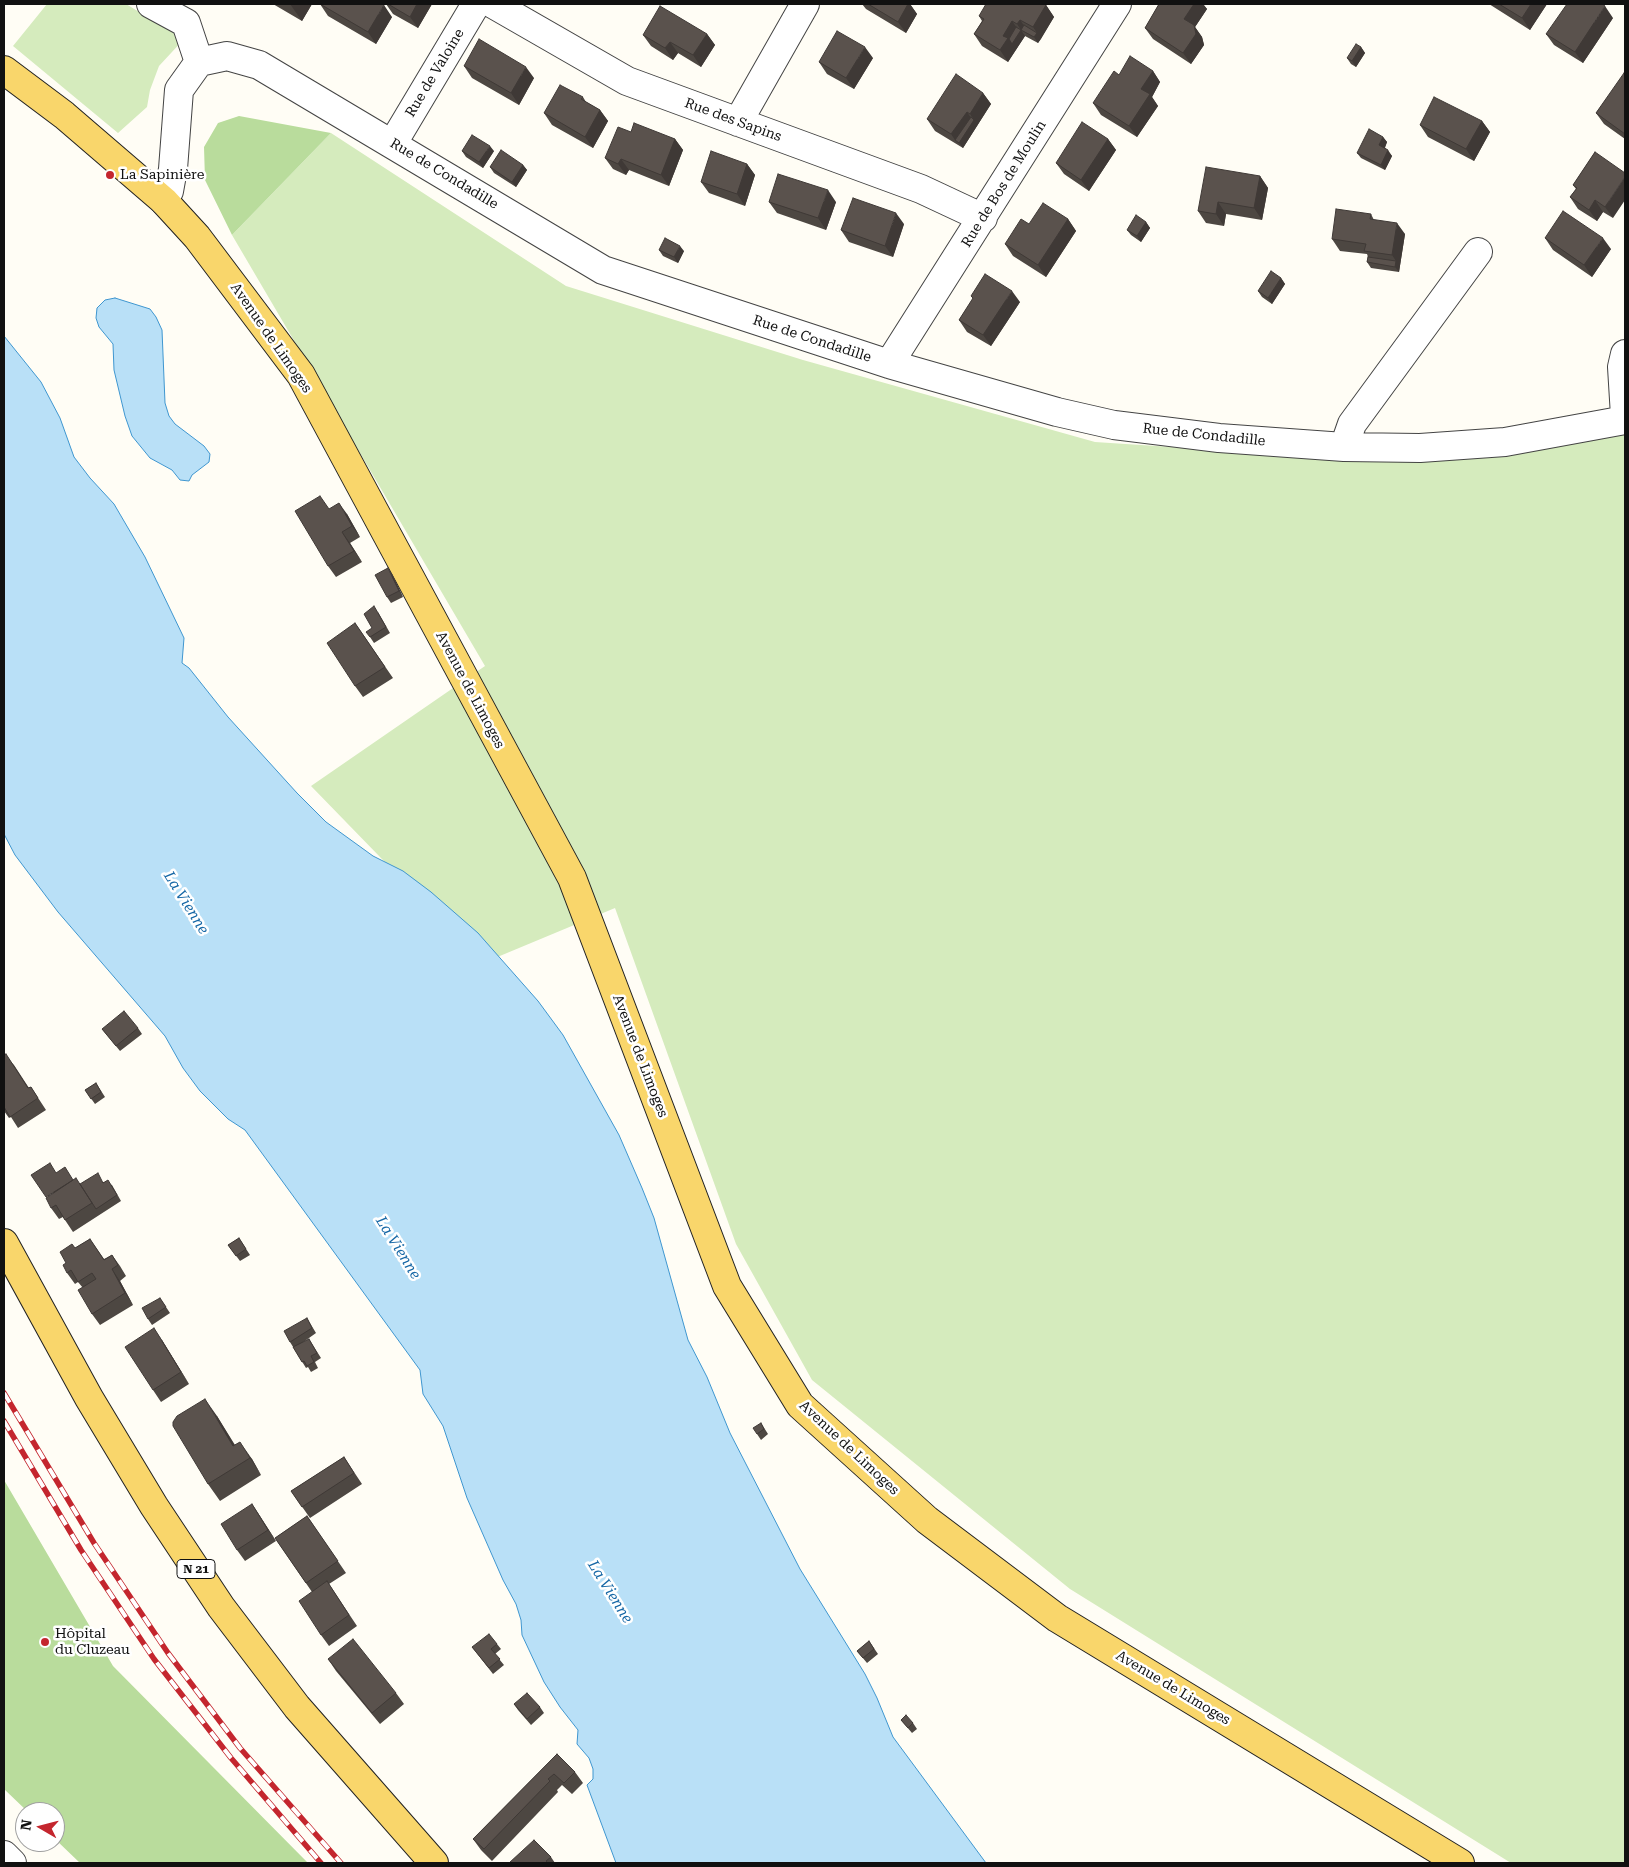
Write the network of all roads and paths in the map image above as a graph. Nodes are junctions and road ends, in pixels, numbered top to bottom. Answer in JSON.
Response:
{"nodes":[{"id":1,"x":151,"y":4,"type":"edge"},
{"id":2,"x":476,"y":4,"type":"edge"},
{"id":3,"x":493,"y":4,"type":"edge"},
{"id":4,"x":805,"y":4,"type":"edge"},
{"id":5,"x":1117,"y":4,"type":"edge"},
{"id":6,"x":199,"y":62,"type":"junction"},
{"id":7,"x":4,"y":70,"type":"edge"},
{"id":8,"x":738,"y":122,"type":"junction"},
{"id":9,"x":393,"y":143,"type":"junction"},
{"id":10,"x":164,"y":201,"type":"junction"},
{"id":11,"x":983,"y":218,"type":"junction"},
{"id":12,"x":1478,"y":252,"type":"dead end"},
{"id":13,"x":1625,"y":354,"type":"edge"},
{"id":14,"x":889,"y":364,"type":"junction"},
{"id":15,"x":1625,"y":416,"type":"edge"},
{"id":16,"x":1625,"y":420,"type":"edge"},
{"id":17,"x":1344,"y":447,"type":"junction"},
{"id":18,"x":4,"y":1243,"type":"edge"},
{"id":19,"x":4,"y":1855,"type":"edge"},
{"id":20,"x":12,"y":1863,"type":"edge"},
{"id":21,"x":434,"y":1863,"type":"edge"},
{"id":22,"x":1460,"y":1863,"type":"edge"}],
"edges":[{"from":1,"to":6,"type":"street"},
{"from":2,"to":9,"type":"street","name":"Rue de Valoine"},
{"from":3,"to":8,"type":"street","name":"Rue des Sapins"},
{"from":4,"to":8,"type":"street"},
{"from":5,"to":11,"type":"street","name":"Rue de Bos de Moulin"},
{"from":6,"to":9,"type":"street","name":"Rue de Condadille"},
{"from":6,"to":10,"type":"street"},
{"from":7,"to":10,"type":"main road","name":"Avenue de Limoges"},
{"from":8,"to":11,"type":"street","name":"Rue des Sapins"},
{"from":9,"to":14,"type":"street","name":"Rue de Condadille"},
{"from":10,"to":22,"type":"main road","name":"Avenue de Limoges"},
{"from":11,"to":14,"type":"street","name":"Rue de Bos de Moulin"},
{"from":12,"to":17,"type":"street"},
{"from":13,"to":15,"type":"street"},
{"from":14,"to":17,"type":"street","name":"Rue de Condadille"},
{"from":16,"to":17,"type":"street","name":"Rue de Condadille"},
{"from":18,"to":21,"type":"main road","number":"N 21"},
{"from":19,"to":20,"type":"street"}]}
